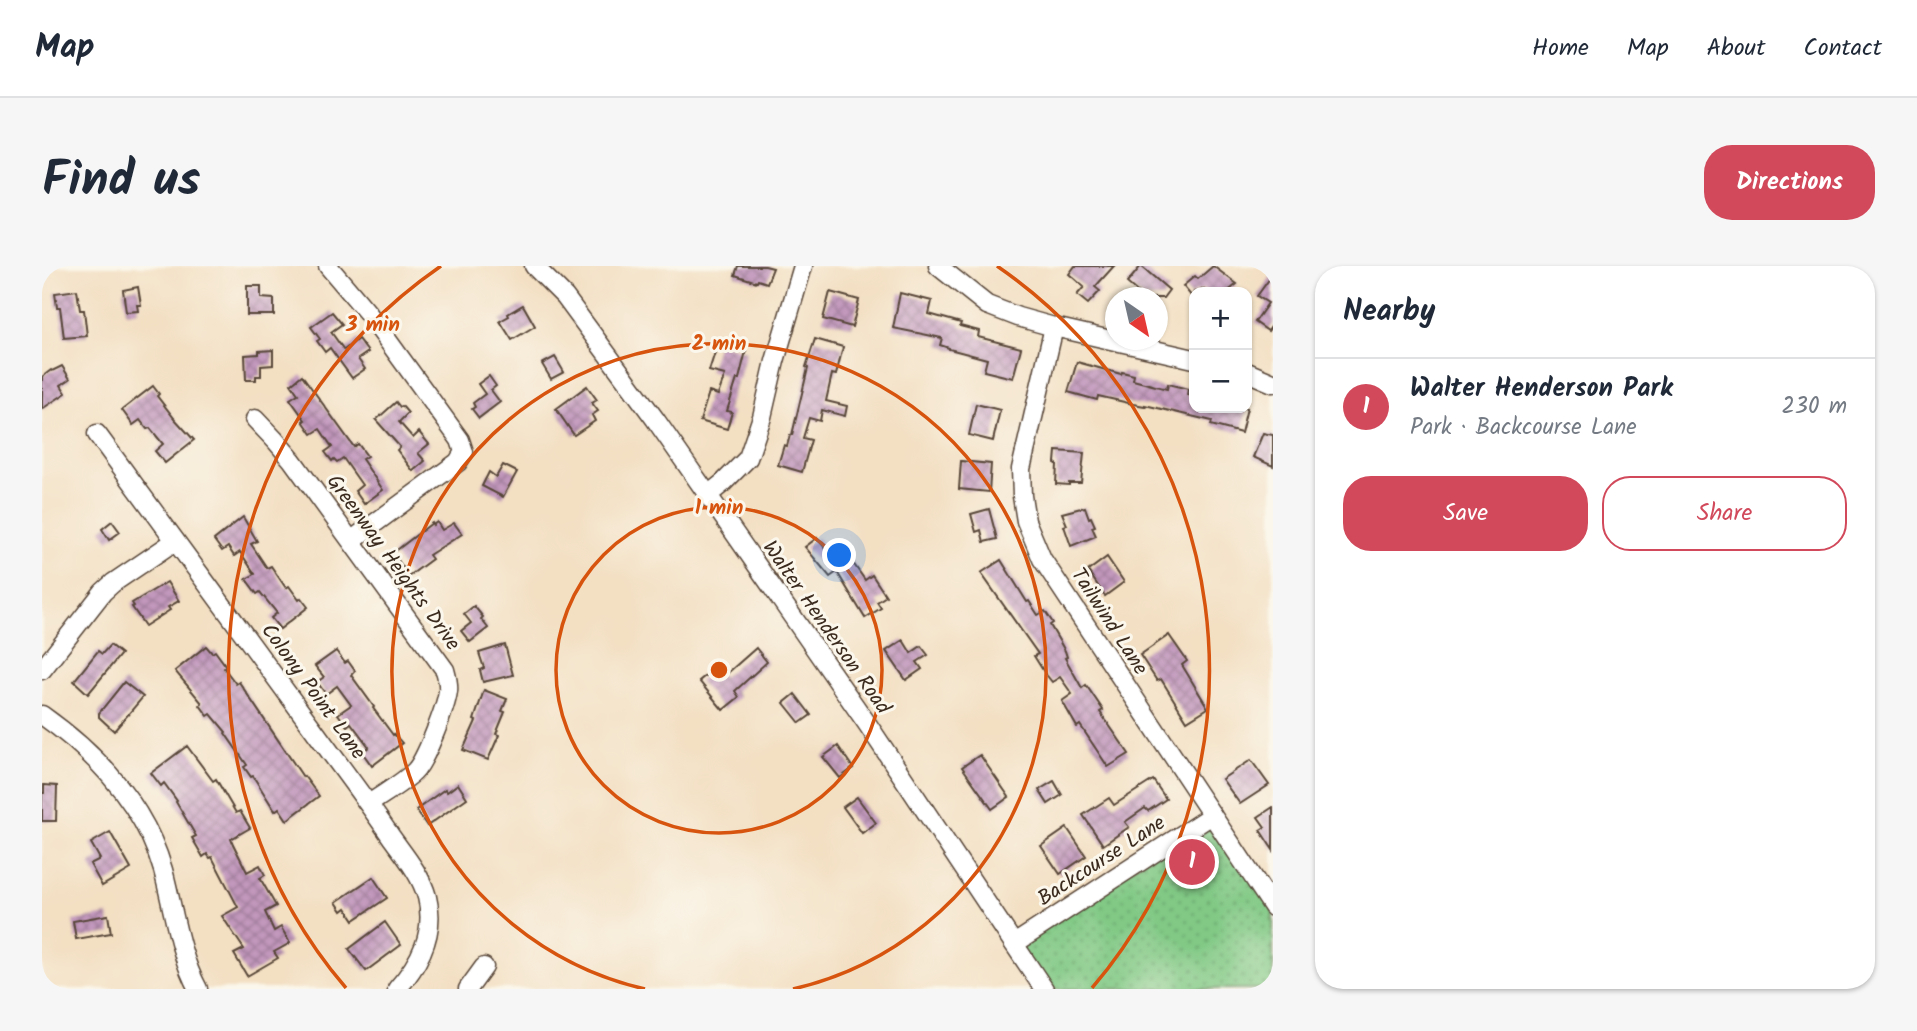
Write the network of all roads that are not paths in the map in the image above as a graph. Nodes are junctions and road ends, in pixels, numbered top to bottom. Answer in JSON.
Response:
{"nodes":[{"id":1,"x":328,"y":266,"type":"edge"},
{"id":2,"x":534,"y":266,"type":"edge"},
{"id":3,"x":803,"y":266,"type":"edge"},
{"id":4,"x":938,"y":266,"type":"edge"},
{"id":5,"x":1054,"y":327,"type":"junction"},
{"id":6,"x":1189,"y":358,"type":"edge"},
{"id":7,"x":1252,"y":374,"type":"edge"},
{"id":8,"x":1273,"y":383,"type":"edge"},
{"id":9,"x":255,"y":419,"type":"dead end"},
{"id":10,"x":97,"y":434,"type":"dead end"},
{"id":11,"x":708,"y":495,"type":"junction"},
{"id":12,"x":352,"y":540,"type":"junction"},
{"id":13,"x":175,"y":541,"type":"junction"},
{"id":14,"x":42,"y":670,"type":"edge"},
{"id":15,"x":42,"y":715,"type":"edge"},
{"id":16,"x":369,"y":804,"type":"junction"},
{"id":17,"x":1212,"y":815,"type":"junction"},
{"id":18,"x":1273,"y":907,"type":"edge"},
{"id":19,"x":1014,"y":944,"type":"junction"},
{"id":20,"x":484,"y":967,"type":"dead end"},
{"id":21,"x":198,"y":989,"type":"edge"},
{"id":22,"x":397,"y":989,"type":"edge"},
{"id":23,"x":468,"y":989,"type":"edge"},
{"id":24,"x":1044,"y":989,"type":"edge"}],
"edges":[{"from":1,"to":12,"type":"street"},
{"from":2,"to":11,"type":"street","name":"Walter Henderson Road"},
{"from":3,"to":11,"type":"street"},
{"from":4,"to":5,"type":"street"},
{"from":5,"to":6,"type":"street"},
{"from":5,"to":17,"type":"street","name":"Tailwind Lane"},
{"from":7,"to":8,"type":"street"},
{"from":9,"to":12,"type":"street","name":"Greenway Heights Drive"},
{"from":10,"to":13,"type":"street","name":"Colony Point Lane"},
{"from":11,"to":19,"type":"street","name":"Walter Henderson Road"},
{"from":12,"to":16,"type":"street","name":"Greenway Heights Drive"},
{"from":13,"to":14,"type":"street"},
{"from":13,"to":16,"type":"street","name":"Colony Point Lane"},
{"from":15,"to":21,"type":"street"},
{"from":16,"to":22,"type":"street","name":"Colony Point Lane"},
{"from":17,"to":18,"type":"street","name":"Tailwind Lane"},
{"from":17,"to":19,"type":"street","name":"Backcourse Lane"},
{"from":19,"to":24,"type":"street","name":"Walter Henderson Road"},
{"from":20,"to":23,"type":"street"}]}
